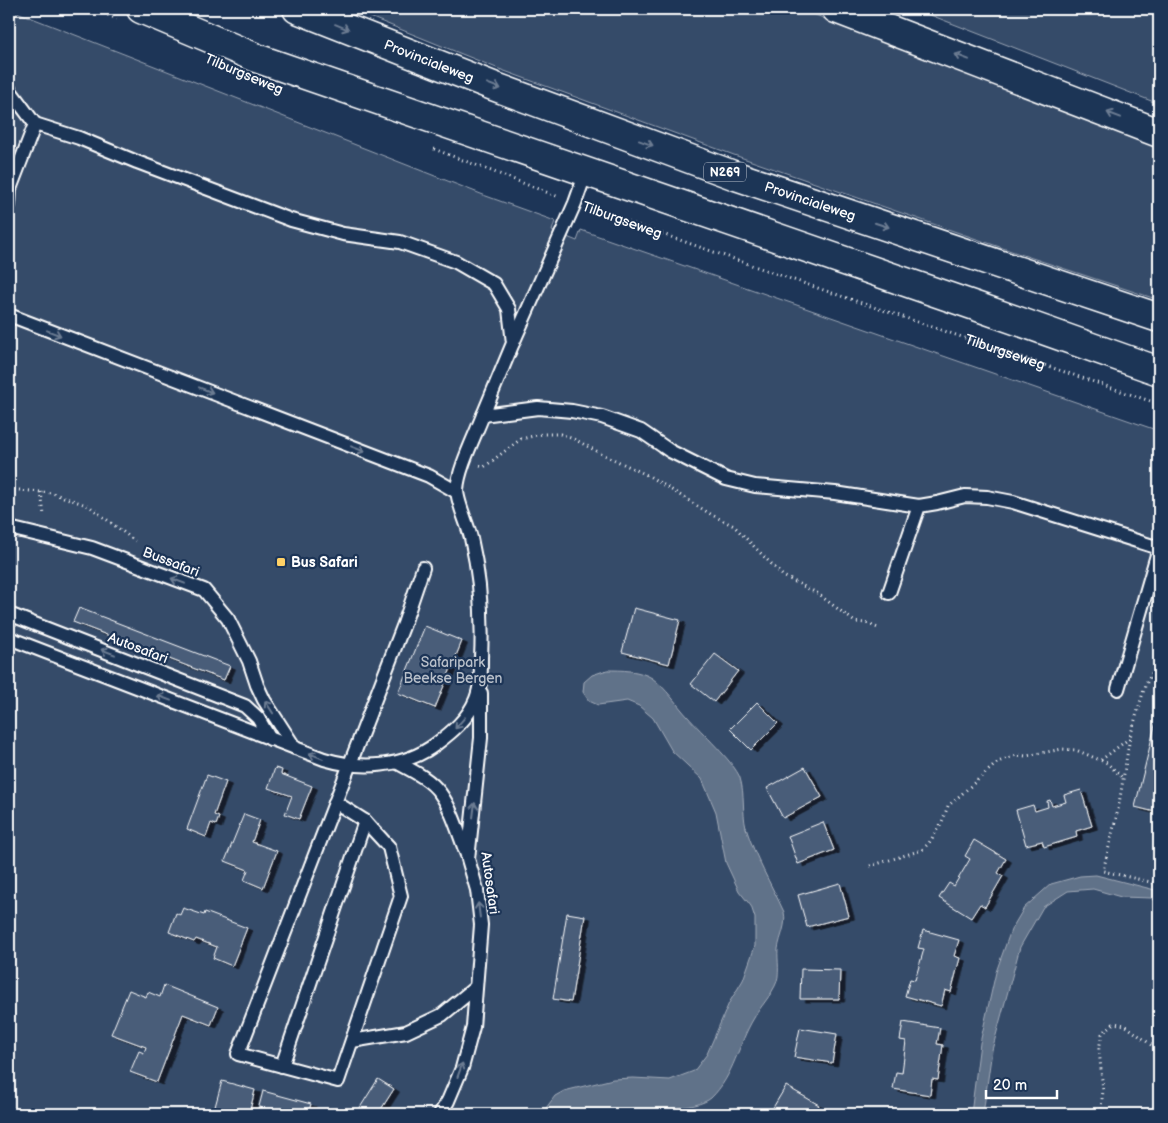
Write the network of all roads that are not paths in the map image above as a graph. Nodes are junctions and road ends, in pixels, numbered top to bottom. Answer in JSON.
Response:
{"nodes":[{"id":1,"x":297,"y":9,"type":"edge"},
{"id":2,"x":836,"y":9,"type":"edge"},
{"id":3,"x":131,"y":15,"type":"edge"},
{"id":4,"x":9,"y":89,"type":"edge"},
{"id":5,"x":35,"y":124,"type":"junction"},
{"id":6,"x":1159,"y":133,"type":"edge"},
{"id":7,"x":586,"y":172,"type":"junction"},
{"id":8,"x":9,"y":205,"type":"edge"},
{"id":9,"x":9,"y":315,"type":"edge"},
{"id":10,"x":1159,"y":318,"type":"edge"},
{"id":11,"x":513,"y":343,"type":"junction"},
{"id":12,"x":1159,"y":371,"type":"edge"},
{"id":13,"x":483,"y":415,"type":"junction"},
{"id":14,"x":457,"y":492,"type":"junction"},
{"id":15,"x":919,"y":506,"type":"junction"},
{"id":16,"x":9,"y":528,"type":"edge"},
{"id":17,"x":1159,"y":548,"type":"edge"},
{"id":18,"x":422,"y":568,"type":"dead end"},
{"id":19,"x":889,"y":593,"type":"dead end"},
{"id":20,"x":9,"y":614,"type":"edge"},
{"id":21,"x":9,"y":638,"type":"edge"},
{"id":22,"x":481,"y":680,"type":"junction"},
{"id":23,"x":1118,"y":689,"type":"dead end"},
{"id":24,"x":270,"y":738,"type":"junction"},
{"id":25,"x":295,"y":748,"type":"junction"},
{"id":26,"x":398,"y":763,"type":"junction"},
{"id":27,"x":349,"y":765,"type":"junction"},
{"id":28,"x":335,"y":802,"type":"junction"},
{"id":29,"x":365,"y":821,"type":"junction"},
{"id":30,"x":468,"y":858,"type":"junction"},
{"id":31,"x":476,"y":987,"type":"junction"},
{"id":32,"x":352,"y":1042,"type":"junction"},
{"id":33,"x":282,"y":1066,"type":"junction"},
{"id":34,"x":440,"y":1114,"type":"edge"}],
"edges":[{"from":1,"to":10,"type":"main road","name":"Provincialeweg","number":"N269","one_way":true},
{"from":6,"to":2,"type":"main road","one_way":true},
{"from":3,"to":7,"type":"main road","name":"Tilburgseweg"},
{"from":4,"to":5,"type":"lane"},
{"from":5,"to":8,"type":"lane"},
{"from":5,"to":11,"type":"lane"},
{"from":7,"to":11,"type":"lane"},
{"from":7,"to":12,"type":"main road","name":"Tilburgseweg"},
{"from":9,"to":14,"type":"lane","one_way":true},
{"from":11,"to":13,"type":"lane"},
{"from":13,"to":14,"type":"lane"},
{"from":13,"to":15,"type":"lane"},
{"from":14,"to":22,"type":"lane","name":"Autosafari"},
{"from":15,"to":17,"type":"lane"},
{"from":15,"to":19,"type":"lane"},
{"from":25,"to":16,"type":"lane","name":"Bussafari","one_way":true},
{"from":17,"to":23,"type":"lane"},
{"from":18,"to":27,"type":"lane"},
{"from":24,"to":20,"type":"lane","name":"Autosafari","one_way":true},
{"from":24,"to":21,"type":"lane","one_way":true},
{"from":22,"to":26,"type":"lane","one_way":true},
{"from":30,"to":22,"type":"lane","name":"Autosafari","one_way":true},
{"from":24,"to":25,"type":"lane"},
{"from":27,"to":25,"type":"lane","one_way":true},
{"from":26,"to":27,"type":"lane"},
{"from":26,"to":30,"type":"lane"},
{"from":27,"to":28,"type":"lane"},
{"from":28,"to":29,"type":"lane"},
{"from":28,"to":33,"type":"lane"},
{"from":29,"to":32,"type":"lane"},
{"from":29,"to":33,"type":"lane"},
{"from":31,"to":30,"type":"lane","name":"Autosafari","one_way":true},
{"from":31,"to":32,"type":"lane"},
{"from":34,"to":31,"type":"lane","name":"Autosafari","one_way":true},
{"from":32,"to":33,"type":"lane"}]}
